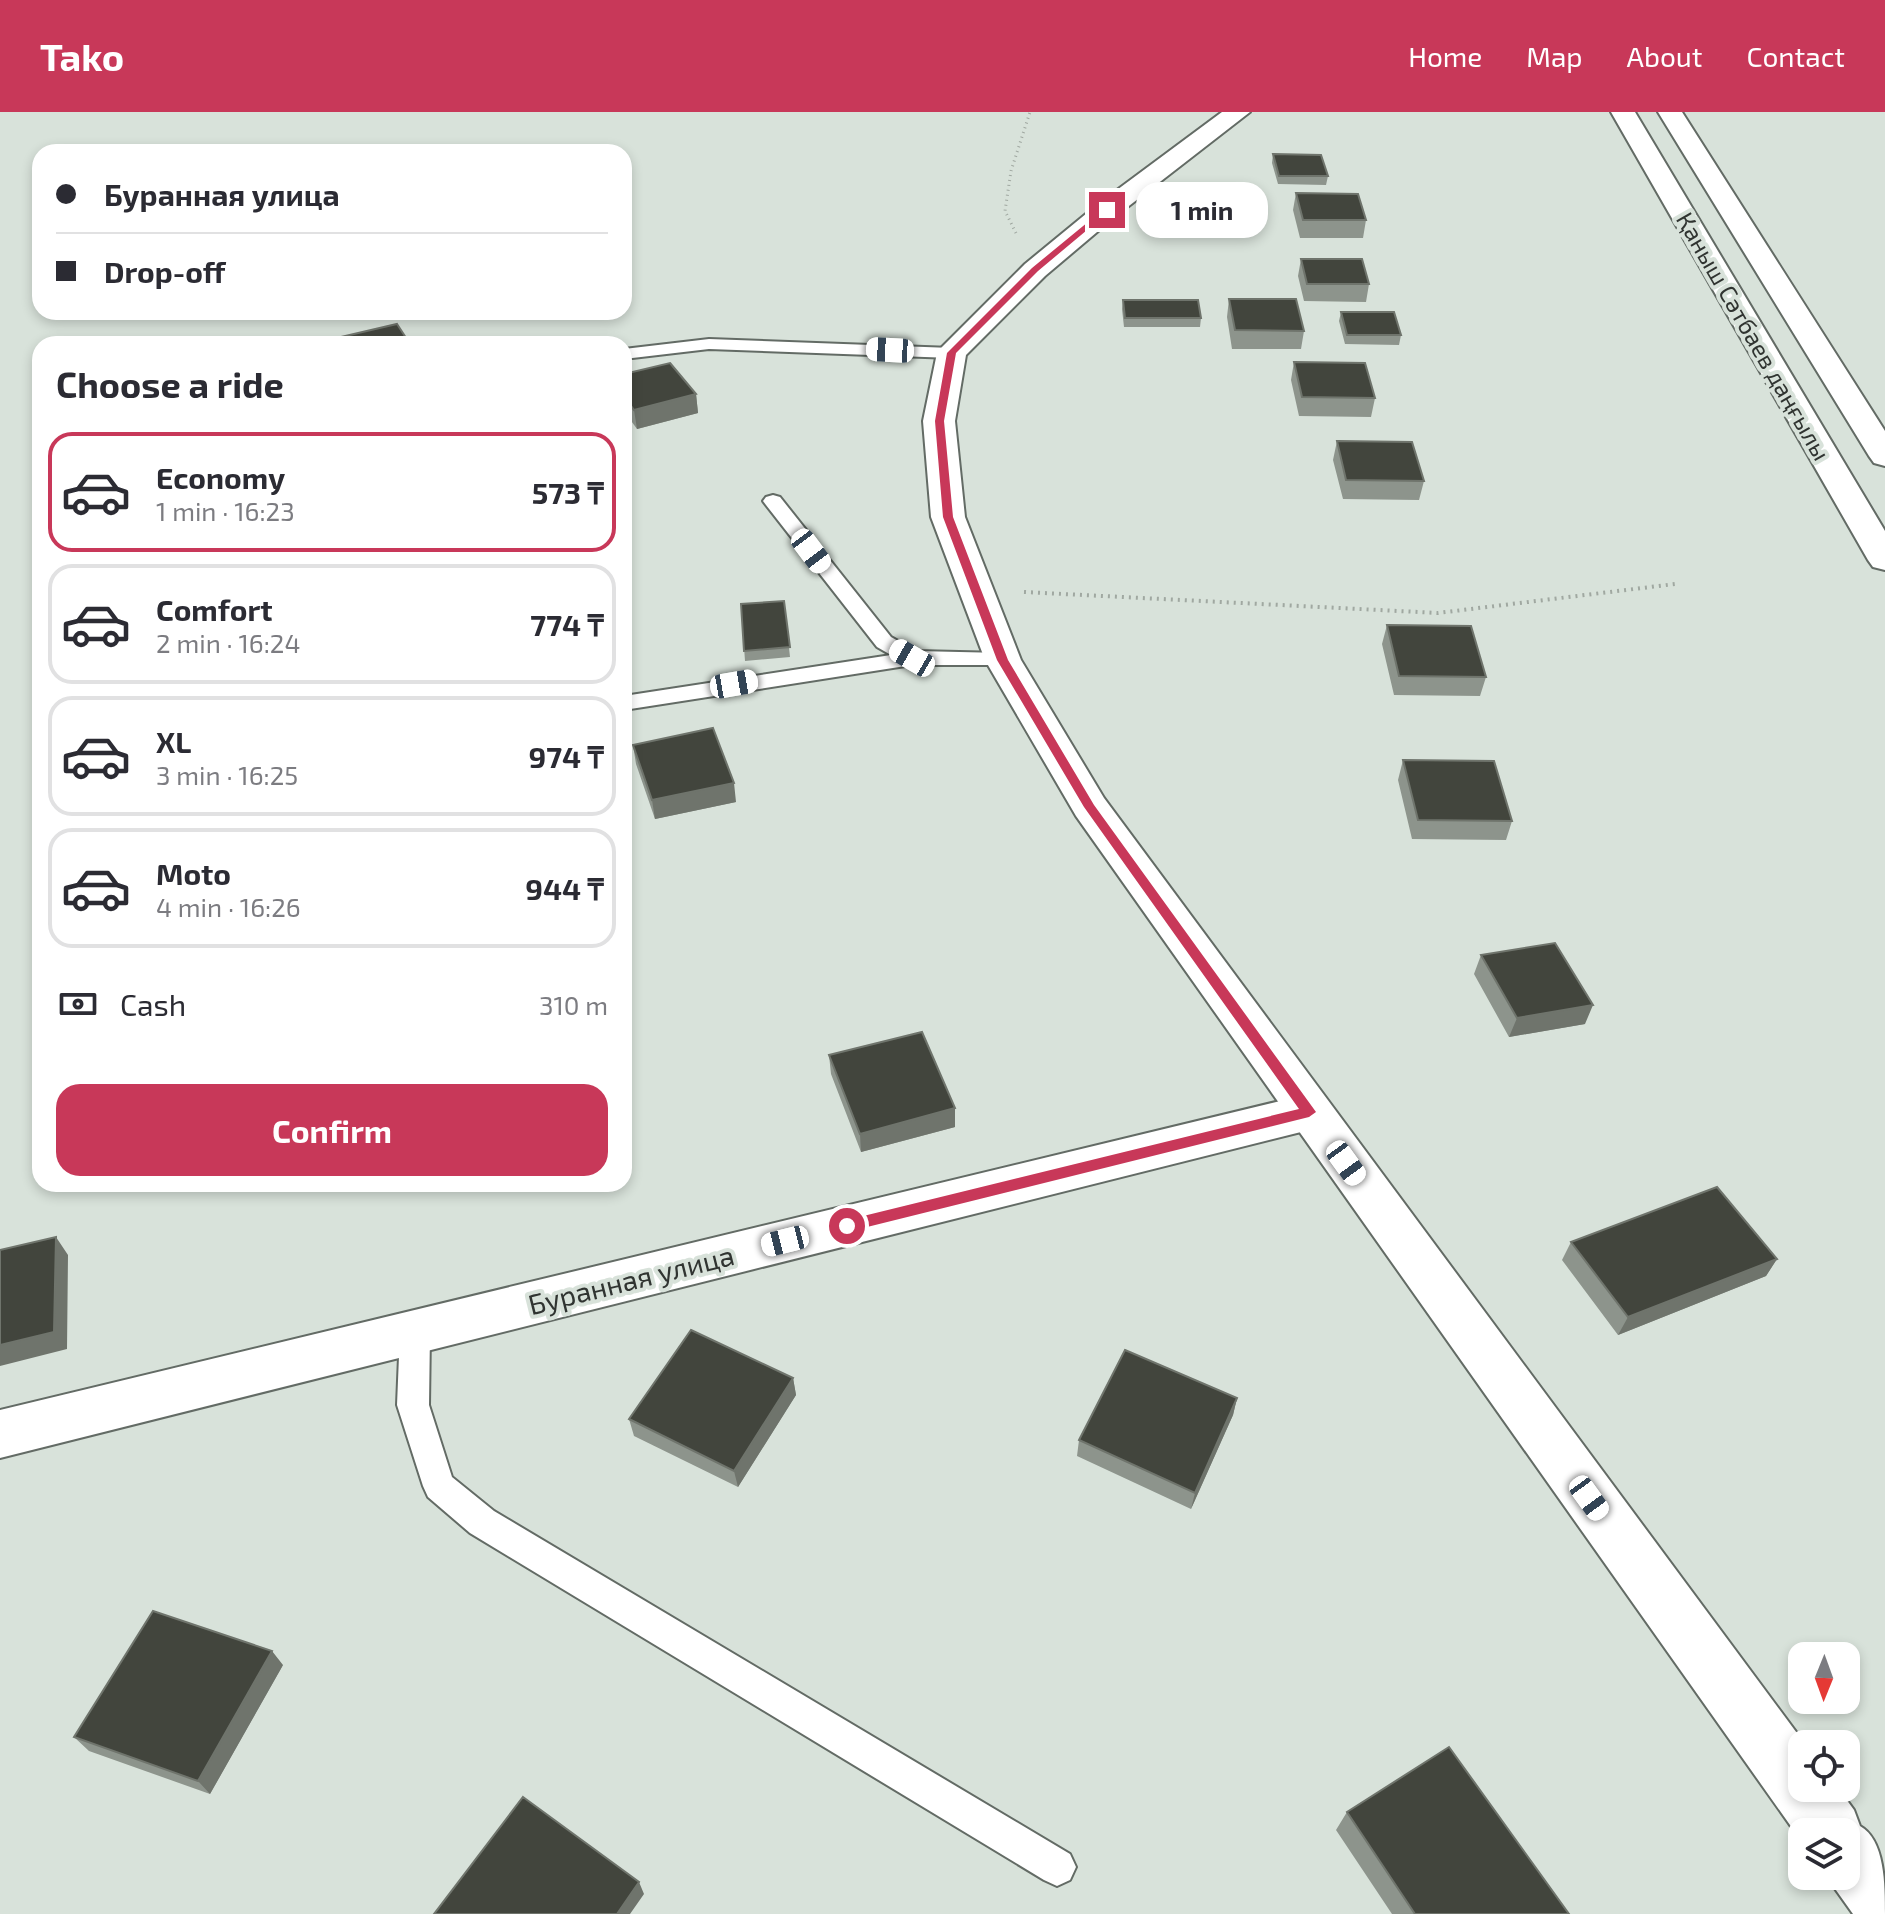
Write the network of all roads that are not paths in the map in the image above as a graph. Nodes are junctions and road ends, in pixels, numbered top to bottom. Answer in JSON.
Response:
{"nodes":[{"id":1,"x":1238,"y":112,"type":"edge"},
{"id":2,"x":1623,"y":112,"type":"edge"},
{"id":3,"x":1670,"y":112,"type":"edge"},
{"id":4,"x":632,"y":353,"type":"edge"},
{"id":5,"x":952,"y":353,"type":"junction"},
{"id":6,"x":1885,"y":456,"type":"edge"},
{"id":7,"x":773,"y":501,"type":"dead end"},
{"id":8,"x":1885,"y":560,"type":"edge"},
{"id":9,"x":912,"y":658,"type":"junction"},
{"id":10,"x":1003,"y":660,"type":"junction"},
{"id":11,"x":632,"y":702,"type":"edge"},
{"id":12,"x":1309,"y":1112,"type":"junction"},
{"id":13,"x":415,"y":1332,"type":"junction"},
{"id":14,"x":0,"y":1434,"type":"edge"},
{"id":15,"x":1822,"y":1818,"type":"edge"},
{"id":16,"x":1057,"y":1867,"type":"dead end"},
{"id":17,"x":1860,"y":1870,"type":"edge"},
{"id":18,"x":1885,"y":1905,"type":"edge"}],
"edges":[{"from":1,"to":5,"type":"street"},
{"from":2,"to":8,"type":"street","name":"Қаныш Сәтбаев даңғылы"},
{"from":3,"to":6,"type":"street","name":"Қаныш Сәтбаев даңғылы"},
{"from":4,"to":5,"type":"lane"},
{"from":5,"to":10,"type":"street"},
{"from":7,"to":9,"type":"lane"},
{"from":9,"to":10,"type":"lane"},
{"from":9,"to":11,"type":"lane"},
{"from":10,"to":12,"type":"street"},
{"from":12,"to":13,"type":"street","name":"Буранная улица"},
{"from":12,"to":15,"type":"street"},
{"from":13,"to":14,"type":"street","name":"Буранная улица"},
{"from":13,"to":16,"type":"lane"},
{"from":17,"to":18,"type":"street"}]}
